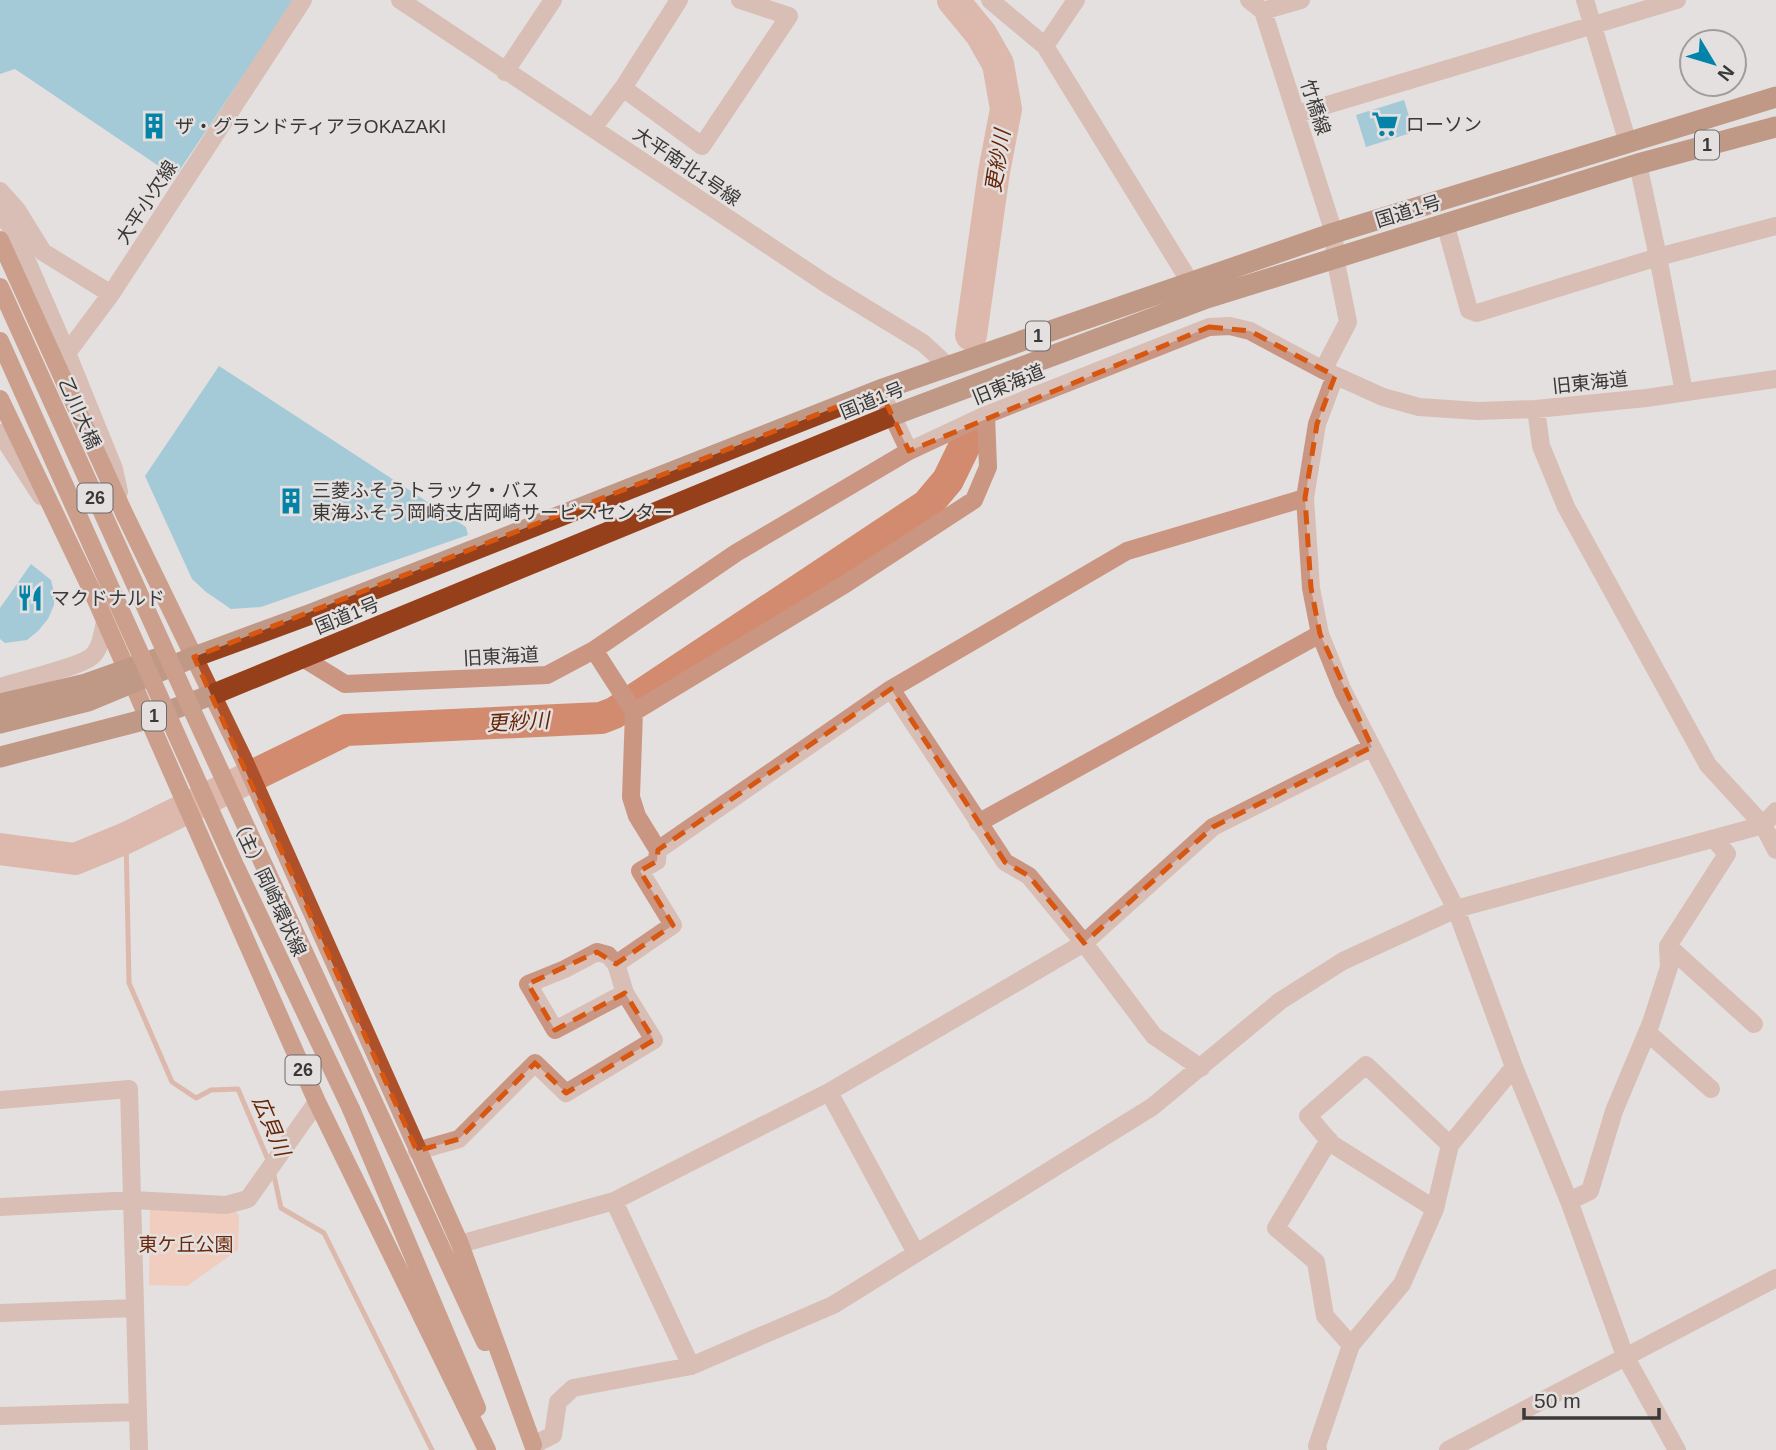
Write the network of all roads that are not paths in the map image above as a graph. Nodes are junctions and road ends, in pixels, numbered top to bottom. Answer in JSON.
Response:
{"nodes":[{"id":1,"x":303,"y":0,"type":"edge"},
{"id":2,"x":400,"y":0,"type":"edge"},
{"id":3,"x":553,"y":0,"type":"edge"},
{"id":4,"x":679,"y":0,"type":"edge"},
{"id":5,"x":740,"y":0,"type":"edge"},
{"id":6,"x":990,"y":0,"type":"edge"},
{"id":7,"x":1076,"y":0,"type":"edge"},
{"id":8,"x":1301,"y":0,"type":"edge"},
{"id":9,"x":1585,"y":0,"type":"edge"},
{"id":10,"x":1677,"y":0,"type":"edge"},
{"id":11,"x":421,"y":6,"type":"edge"},
{"id":12,"x":1256,"y":6,"type":"edge"},
{"id":13,"x":1592,"y":26,"type":"junction"},
{"id":14,"x":1045,"y":46,"type":"junction"},
{"id":15,"x":505,"y":72,"type":"junction"},
{"id":16,"x":623,"y":88,"type":"junction"},
{"id":17,"x":1776,"y":97,"type":"edge"},
{"id":18,"x":1297,"y":114,"type":"junction"},
{"id":19,"x":1776,"y":127,"type":"edge"},
{"id":20,"x":593,"y":128,"type":"junction"},
{"id":21,"x":1629,"y":143,"type":"junction"},
{"id":22,"x":1638,"y":164,"type":"junction"},
{"id":23,"x":0,"y":191,"type":"edge"},
{"id":24,"x":0,"y":213,"type":"edge"},
{"id":25,"x":1445,"y":223,"type":"junction"},
{"id":26,"x":1776,"y":226,"type":"edge"},
{"id":27,"x":1334,"y":233,"type":"junction"},
{"id":28,"x":0,"y":240,"type":"edge"},
{"id":29,"x":1335,"y":257,"type":"junction"},
{"id":30,"x":1658,"y":257,"type":"junction"},
{"id":31,"x":1190,"y":282,"type":"junction"},
{"id":32,"x":0,"y":287,"type":"edge"},
{"id":33,"x":111,"y":294,"type":"junction"},
{"id":34,"x":0,"y":341,"type":"edge"},
{"id":35,"x":67,"y":353,"type":"junction"},
{"id":36,"x":949,"y":367,"type":"junction"},
{"id":37,"x":1329,"y":373,"type":"junction"},
{"id":38,"x":1776,"y":379,"type":"edge"},
{"id":39,"x":880,"y":390,"type":"junction"},
{"id":40,"x":1684,"y":392,"type":"junction"},
{"id":41,"x":0,"y":399,"type":"edge"},
{"id":42,"x":1536,"y":409,"type":"junction"},
{"id":43,"x":986,"y":415,"type":"junction"},
{"id":44,"x":891,"y":416,"type":"junction"},
{"id":45,"x":7,"y":432,"type":"edge"},
{"id":46,"x":909,"y":451,"type":"junction"},
{"id":47,"x":1305,"y":498,"type":"junction"},
{"id":48,"x":124,"y":513,"type":"junction"},
{"id":49,"x":105,"y":622,"type":"junction"},
{"id":50,"x":1320,"y":634,"type":"junction"},
{"id":51,"x":594,"y":650,"type":"junction"},
{"id":52,"x":192,"y":652,"type":"junction"},
{"id":53,"x":303,"y":658,"type":"junction"},
{"id":54,"x":129,"y":677,"type":"junction"},
{"id":55,"x":0,"y":687,"type":"edge"},
{"id":56,"x":891,"y":689,"type":"junction"},
{"id":57,"x":214,"y":694,"type":"junction"},
{"id":58,"x":0,"y":704,"type":"edge"},
{"id":59,"x":634,"y":712,"type":"junction"},
{"id":60,"x":146,"y":719,"type":"junction"},
{"id":61,"x":0,"y":723,"type":"edge"},
{"id":62,"x":203,"y":736,"type":"joint"},
{"id":63,"x":1372,"y":747,"type":"junction"},
{"id":64,"x":0,"y":757,"type":"edge"},
{"id":65,"x":1770,"y":818,"type":"edge"},
{"id":66,"x":978,"y":823,"type":"junction"},
{"id":67,"x":1714,"y":839,"type":"junction"},
{"id":68,"x":658,"y":850,"type":"junction"},
{"id":69,"x":1776,"y":850,"type":"edge"},
{"id":70,"x":1456,"y":909,"type":"junction"},
{"id":71,"x":1084,"y":943,"type":"junction"},
{"id":72,"x":1668,"y":946,"type":"junction"},
{"id":73,"x":616,"y":964,"type":"junction"},
{"id":74,"x":625,"y":993,"type":"junction"},
{"id":75,"x":1754,"y":1024,"type":"dead end"},
{"id":76,"x":1647,"y":1032,"type":"junction"},
{"id":77,"x":1514,"y":1067,"type":"junction"},
{"id":78,"x":1200,"y":1068,"type":"junction"},
{"id":79,"x":1711,"y":1089,"type":"dead end"},
{"id":80,"x":829,"y":1092,"type":"junction"},
{"id":81,"x":0,"y":1100,"type":"edge"},
{"id":82,"x":317,"y":1102,"type":"junction"},
{"id":83,"x":1329,"y":1140,"type":"junction"},
{"id":84,"x":1450,"y":1145,"type":"junction"},
{"id":85,"x":417,"y":1151,"type":"junction"},
{"id":86,"x":133,"y":1200,"type":"junction"},
{"id":87,"x":614,"y":1201,"type":"junction"},
{"id":88,"x":1569,"y":1201,"type":"junction"},
{"id":89,"x":0,"y":1207,"type":"edge"},
{"id":90,"x":1435,"y":1209,"type":"junction"},
{"id":91,"x":460,"y":1244,"type":"junction"},
{"id":92,"x":916,"y":1254,"type":"junction"},
{"id":93,"x":1776,"y":1278,"type":"edge"},
{"id":94,"x":135,"y":1308,"type":"junction"},
{"id":95,"x":0,"y":1313,"type":"edge"},
{"id":96,"x":1351,"y":1345,"type":"junction"},
{"id":97,"x":1625,"y":1356,"type":"junction"},
{"id":98,"x":691,"y":1366,"type":"junction"},
{"id":99,"x":138,"y":1412,"type":"junction"},
{"id":100,"x":0,"y":1416,"type":"edge"},
{"id":101,"x":534,"y":1448,"type":"edge"},
{"id":102,"x":139,"y":1450,"type":"edge"},
{"id":103,"x":487,"y":1450,"type":"edge"},
{"id":104,"x":495,"y":1450,"type":"edge"},
{"id":105,"x":1318,"y":1450,"type":"edge"},
{"id":106,"x":1448,"y":1450,"type":"edge"},
{"id":107,"x":1677,"y":1450,"type":"edge"}],
"edges":[{"from":1,"to":33,"type":"street","name":"大平小欠線"},
{"from":2,"to":11,"type":"street","name":"大平南北1号線"},
{"from":3,"to":15,"type":"street"},
{"from":4,"to":16,"type":"street"},
{"from":5,"to":16,"type":"street"},
{"from":6,"to":14,"type":"street"},
{"from":7,"to":14,"type":"street"},
{"from":8,"to":12,"type":"street"},
{"from":9,"to":13,"type":"street"},
{"from":10,"to":13,"type":"street"},
{"from":11,"to":15,"type":"street","name":"大平南北1号線"},
{"from":12,"to":18,"type":"street","name":"竹橋線"},
{"from":13,"to":18,"type":"street"},
{"from":13,"to":21,"type":"street"},
{"from":14,"to":31,"type":"street"},
{"from":15,"to":20,"type":"street","name":"大平南北1号線"},
{"from":16,"to":20,"type":"street"},
{"from":17,"to":21,"type":"highway","name":"国道1号","number":"1"},
{"from":18,"to":27,"type":"street","name":"竹橋線"},
{"from":19,"to":22,"type":"highway","name":"国道1号","number":"1"},
{"from":20,"to":36,"type":"street","name":"大平南北1号線"},
{"from":21,"to":27,"type":"highway","name":"国道1号","number":"1"},
{"from":22,"to":25,"type":"highway","name":"国道1号","number":"1"},
{"from":22,"to":30,"type":"street"},
{"from":23,"to":33,"type":"street"},
{"from":24,"to":35,"type":"street"},
{"from":25,"to":29,"type":"highway","name":"国道1号","number":"1"},
{"from":25,"to":30,"type":"street"},
{"from":26,"to":30,"type":"street"},
{"from":27,"to":29,"type":"street","name":"竹橋線"},
{"from":27,"to":31,"type":"highway","name":"国道1号","number":"1"},
{"from":28,"to":48,"type":"main road","number":"26"},
{"from":29,"to":37,"type":"street","name":"竹橋線"},
{"from":29,"to":44,"type":"highway","name":"国道1号","number":"1"},
{"from":30,"to":40,"type":"street"},
{"from":31,"to":36,"type":"highway","name":"国道1号","number":"1"},
{"from":32,"to":62,"type":"main road","name":"乙川大橋","number":"26","bridge":true},
{"from":33,"to":35,"type":"street","name":"大平小欠線"},
{"from":34,"to":104,"type":"main road","name":"（主）岡崎環状線","number":"26","bridge":true},
{"from":35,"to":48,"type":"street"},
{"from":36,"to":39,"type":"highway","name":"国道1号","number":"1"},
{"from":37,"to":42,"type":"street","name":"旧東海道"},
{"from":37,"to":43,"type":"street","name":"旧東海道"},
{"from":37,"to":47,"type":"street","name":"竹橋線"},
{"from":38,"to":40,"type":"street","name":"旧東海道"},
{"from":39,"to":44,"type":"street"},
{"from":39,"to":52,"type":"highway","name":"国道1号","number":"1"},
{"from":40,"to":42,"type":"street","name":"旧東海道"},
{"from":41,"to":45,"type":"main road","number":"26"},
{"from":42,"to":65,"type":"street"},
{"from":43,"to":46,"type":"street","name":"旧東海道"},
{"from":43,"to":59,"type":"street"},
{"from":44,"to":46,"type":"street"},
{"from":44,"to":53,"type":"highway","name":"国道1号","number":"1"},
{"from":45,"to":49,"type":"main road","number":"26"},
{"from":46,"to":51,"type":"street","name":"旧東海道"},
{"from":47,"to":50,"type":"street","name":"竹橋線"},
{"from":47,"to":56,"type":"street"},
{"from":48,"to":52,"type":"main road","number":"26"},
{"from":49,"to":54,"type":"main road","number":"26"},
{"from":49,"to":55,"type":"street"},
{"from":50,"to":63,"type":"street","name":"竹橋線"},
{"from":50,"to":66,"type":"street"},
{"from":51,"to":53,"type":"street","name":"旧東海道"},
{"from":51,"to":59,"type":"street"},
{"from":52,"to":54,"type":"highway","name":"国道1号","number":"1"},
{"from":52,"to":57,"type":"main road","number":"26"},
{"from":53,"to":57,"type":"highway","name":"国道1号","number":"1"},
{"from":54,"to":58,"type":"highway"},
{"from":54,"to":60,"type":"main road","number":"26"},
{"from":54,"to":61,"type":"highway","name":"国道1号","number":"1"},
{"from":56,"to":66,"type":"street"},
{"from":56,"to":68,"type":"street"},
{"from":57,"to":60,"type":"highway","name":"国道1号","number":"1"},
{"from":57,"to":85,"type":"main road","number":"26"},
{"from":59,"to":68,"type":"street"},
{"from":60,"to":64,"type":"highway","name":"国道1号","number":"1"},
{"from":60,"to":82,"type":"main road","number":"26"},
{"from":62,"to":101,"type":"main road","name":"（主）岡崎環状線","number":"26"},
{"from":63,"to":70,"type":"street","name":"竹橋線"},
{"from":63,"to":71,"type":"street"},
{"from":65,"to":67,"type":"street"},
{"from":65,"to":69,"type":"street"},
{"from":66,"to":71,"type":"street"},
{"from":67,"to":70,"type":"street"},
{"from":67,"to":72,"type":"street"},
{"from":68,"to":73,"type":"street"},
{"from":70,"to":77,"type":"street","name":"竹橋線"},
{"from":70,"to":78,"type":"street"},
{"from":71,"to":78,"type":"street"},
{"from":71,"to":80,"type":"street"},
{"from":72,"to":75,"type":"street"},
{"from":72,"to":76,"type":"street"},
{"from":73,"to":74,"type":"street"},
{"from":73,"to":74,"type":"street"},
{"from":74,"to":85,"type":"street"},
{"from":76,"to":79,"type":"street"},
{"from":76,"to":88,"type":"street"},
{"from":77,"to":84,"type":"street"},
{"from":77,"to":88,"type":"street","name":"竹橋線"},
{"from":78,"to":92,"type":"street"},
{"from":80,"to":87,"type":"street"},
{"from":80,"to":92,"type":"street"},
{"from":81,"to":86,"type":"street"},
{"from":82,"to":86,"type":"street"},
{"from":82,"to":103,"type":"main road","number":"26"},
{"from":83,"to":84,"type":"street"},
{"from":83,"to":90,"type":"street"},
{"from":83,"to":96,"type":"street"},
{"from":84,"to":90,"type":"street"},
{"from":85,"to":91,"type":"main road","number":"26"},
{"from":86,"to":89,"type":"street"},
{"from":86,"to":94,"type":"street"},
{"from":87,"to":91,"type":"street"},
{"from":87,"to":98,"type":"street"},
{"from":88,"to":97,"type":"street","name":"竹橋線"},
{"from":90,"to":96,"type":"street"},
{"from":91,"to":101,"type":"main road","number":"26"},
{"from":92,"to":98,"type":"street"},
{"from":93,"to":97,"type":"street"},
{"from":94,"to":95,"type":"street"},
{"from":94,"to":99,"type":"street"},
{"from":96,"to":105,"type":"street"},
{"from":97,"to":106,"type":"street"},
{"from":97,"to":107,"type":"street","name":"竹橋線"},
{"from":98,"to":101,"type":"street"},
{"from":99,"to":100,"type":"street"},
{"from":99,"to":102,"type":"street"}]}
